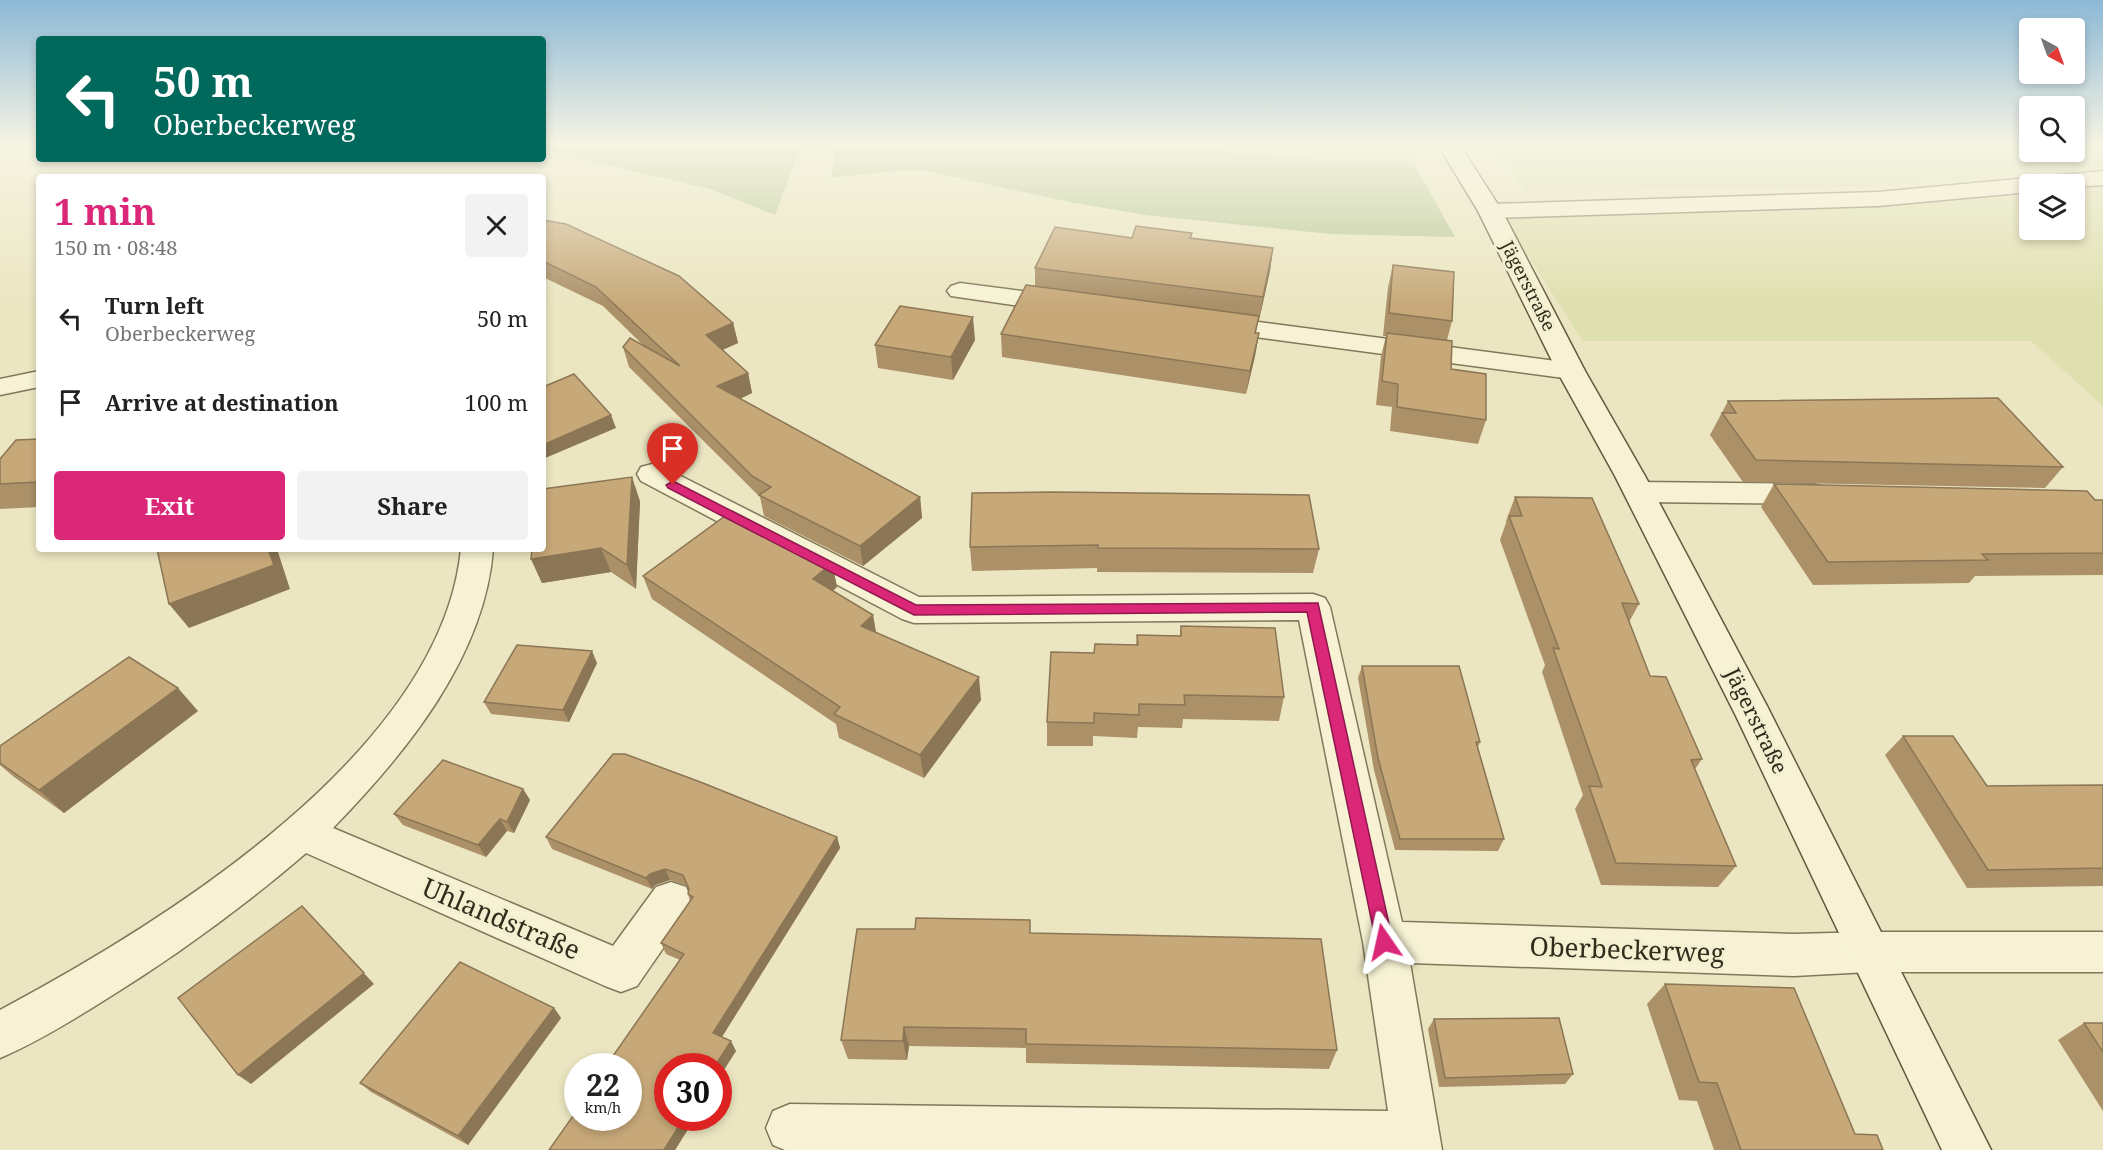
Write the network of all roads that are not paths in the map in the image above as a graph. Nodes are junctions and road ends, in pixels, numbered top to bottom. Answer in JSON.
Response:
{"nodes":[{"id":1,"x":1482,"y":199,"type":"edge"},
{"id":2,"x":1881,"y":199,"type":"edge"},
{"id":3,"x":1490,"y":211,"type":"junction"},
{"id":4,"x":960,"y":291,"type":"dead end"},
{"id":5,"x":1089,"y":308,"type":"edge"},
{"id":6,"x":1183,"y":320,"type":"edge"},
{"id":7,"x":1571,"y":371,"type":"junction"},
{"id":8,"x":36,"y":380,"type":"edge"},
{"id":9,"x":0,"y":387,"type":"edge"},
{"id":10,"x":652,"y":474,"type":"dead end"},
{"id":11,"x":1639,"y":492,"type":"junction"},
{"id":12,"x":1843,"y":495,"type":"edge"},
{"id":13,"x":477,"y":552,"type":"edge"},
{"id":14,"x":302,"y":833,"type":"junction"},
{"id":15,"x":671,"y":901,"type":"dead end"},
{"id":16,"x":1384,"y":942,"type":"junction"},
{"id":17,"x":1869,"y":952,"type":"junction"},
{"id":18,"x":2103,"y":952,"type":"edge"},
{"id":19,"x":0,"y":1035,"type":"edge"},
{"id":20,"x":790,"y":1128,"type":"dead end"},
{"id":21,"x":1416,"y":1143,"type":"edge"},
{"id":22,"x":1967,"y":1150,"type":"edge"}],
"edges":[{"from":1,"to":3,"type":"street","name":"Jägerstraße"},
{"from":2,"to":3,"type":"street"},
{"from":3,"to":7,"type":"street","name":"Jägerstraße"},
{"from":4,"to":5,"type":"street"},
{"from":6,"to":7,"type":"street"},
{"from":7,"to":11,"type":"street","name":"Jägerstraße"},
{"from":8,"to":9,"type":"street"},
{"from":10,"to":16,"type":"street"},
{"from":11,"to":12,"type":"street"},
{"from":11,"to":17,"type":"street","name":"Jägerstraße"},
{"from":13,"to":14,"type":"street"},
{"from":14,"to":15,"type":"street","name":"Uhlandstraße"},
{"from":14,"to":19,"type":"street"},
{"from":16,"to":17,"type":"street","name":"Oberbeckerweg"},
{"from":16,"to":21,"type":"street"},
{"from":17,"to":18,"type":"street"},
{"from":17,"to":22,"type":"street","name":"Jägerstraße"},
{"from":20,"to":21,"type":"street"}]}
